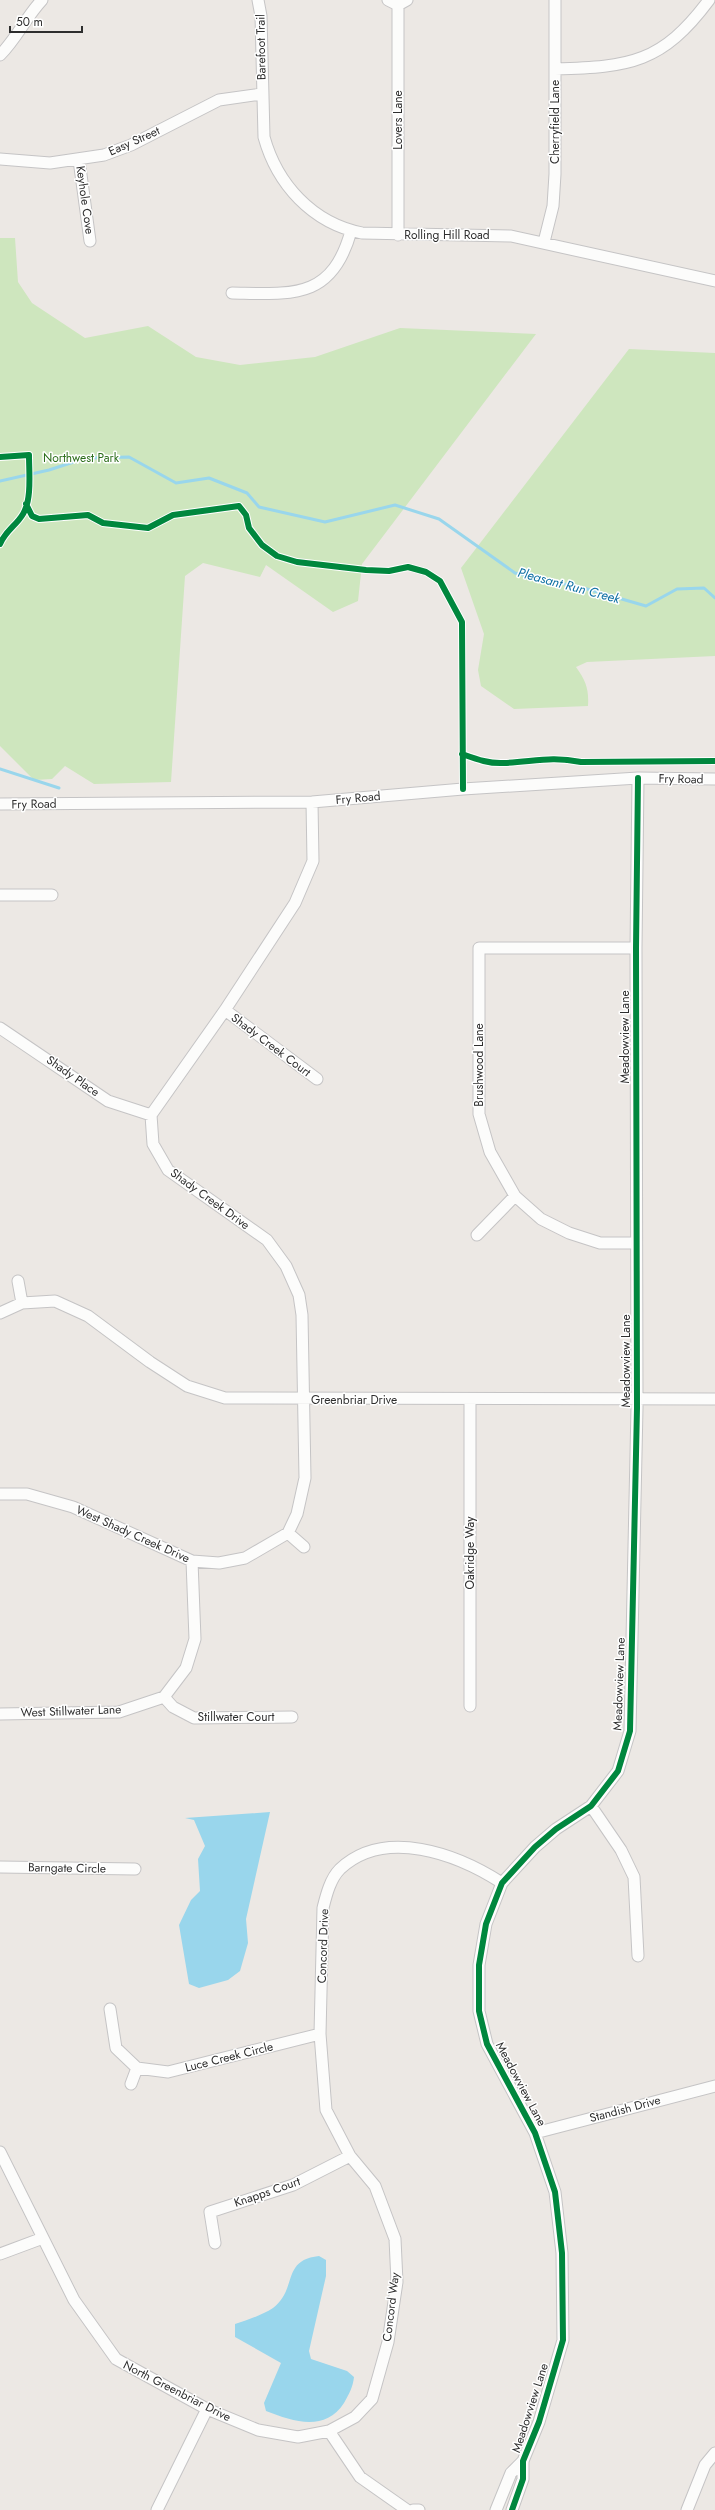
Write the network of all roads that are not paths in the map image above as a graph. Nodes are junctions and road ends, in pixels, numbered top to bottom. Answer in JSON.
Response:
{"nodes":[{"id":1,"x":42,"y":0,"type":"edge"},
{"id":2,"x":258,"y":0,"type":"edge"},
{"id":3,"x":555,"y":0,"type":"edge"},
{"id":4,"x":709,"y":0,"type":"edge"},
{"id":5,"x":397,"y":2,"type":"edge"},
{"id":6,"x":0,"y":55,"type":"edge"},
{"id":7,"x":555,"y":68,"type":"junction"},
{"id":8,"x":261,"y":94,"type":"junction"},
{"id":9,"x":0,"y":159,"type":"edge"},
{"id":10,"x":79,"y":160,"type":"junction"},
{"id":11,"x":350,"y":231,"type":"junction"},
{"id":12,"x":398,"y":235,"type":"junction"},
{"id":13,"x":90,"y":241,"type":"dead end"},
{"id":14,"x":544,"y":242,"type":"junction"},
{"id":15,"x":715,"y":281,"type":"edge"},
{"id":16,"x":232,"y":293,"type":"dead end"},
{"id":17,"x":638,"y":778,"type":"junction"},
{"id":18,"x":715,"y":779,"type":"edge"},
{"id":19,"x":312,"y":802,"type":"junction"},
{"id":20,"x":0,"y":804,"type":"edge"},
{"id":21,"x":0,"y":895,"type":"edge"},
{"id":22,"x":52,"y":895,"type":"dead end"},
{"id":23,"x":636,"y":948,"type":"junction"},
{"id":24,"x":225,"y":1010,"type":"junction"},
{"id":25,"x":0,"y":1028,"type":"edge"},
{"id":26,"x":317,"y":1079,"type":"dead end"},
{"id":27,"x":151,"y":1115,"type":"junction"},
{"id":28,"x":515,"y":1196,"type":"junction"},
{"id":29,"x":477,"y":1235,"type":"dead end"},
{"id":30,"x":636,"y":1243,"type":"junction"},
{"id":31,"x":18,"y":1281,"type":"dead end"},
{"id":32,"x":22,"y":1303,"type":"junction"},
{"id":33,"x":0,"y":1313,"type":"edge"},
{"id":34,"x":637,"y":1399,"type":"junction"},
{"id":35,"x":715,"y":1399,"type":"edge"},
{"id":36,"x":304,"y":1400,"type":"junction"},
{"id":37,"x":470,"y":1400,"type":"junction"},
{"id":38,"x":0,"y":1494,"type":"edge"},
{"id":39,"x":288,"y":1533,"type":"junction"},
{"id":40,"x":304,"y":1547,"type":"dead end"},
{"id":41,"x":192,"y":1560,"type":"junction"},
{"id":42,"x":164,"y":1698,"type":"junction"},
{"id":43,"x":470,"y":1706,"type":"dead end"},
{"id":44,"x":0,"y":1714,"type":"edge"},
{"id":45,"x":292,"y":1716,"type":"dead end"},
{"id":46,"x":591,"y":1806,"type":"junction"},
{"id":47,"x":0,"y":1867,"type":"edge"},
{"id":48,"x":134,"y":1869,"type":"dead end"},
{"id":49,"x":502,"y":1883,"type":"junction"},
{"id":50,"x":638,"y":1956,"type":"dead end"},
{"id":51,"x":110,"y":2009,"type":"dead end"},
{"id":52,"x":320,"y":2034,"type":"junction"},
{"id":53,"x":137,"y":2068,"type":"junction"},
{"id":54,"x":131,"y":2084,"type":"dead end"},
{"id":55,"x":715,"y":2086,"type":"edge"},
{"id":56,"x":535,"y":2133,"type":"junction"},
{"id":57,"x":0,"y":2152,"type":"edge"},
{"id":58,"x":350,"y":2156,"type":"junction"},
{"id":59,"x":43,"y":2238,"type":"junction"},
{"id":60,"x":215,"y":2243,"type":"dead end"},
{"id":61,"x":0,"y":2254,"type":"edge"},
{"id":62,"x":206,"y":2409,"type":"junction"},
{"id":63,"x":330,"y":2432,"type":"junction"},
{"id":64,"x":715,"y":2453,"type":"edge"},
{"id":65,"x":524,"y":2461,"type":"junction"},
{"id":66,"x":157,"y":2510,"type":"edge"},
{"id":67,"x":407,"y":2510,"type":"edge"},
{"id":68,"x":413,"y":2510,"type":"edge"},
{"id":69,"x":419,"y":2510,"type":"edge"},
{"id":70,"x":496,"y":2510,"type":"edge"},
{"id":71,"x":512,"y":2510,"type":"edge"},
{"id":72,"x":687,"y":2510,"type":"edge"}],
"edges":[{"from":1,"to":6,"type":"street"},
{"from":2,"to":8,"type":"street","name":"Barefoot Trail"},
{"from":3,"to":7,"type":"street","name":"Cherryfield Lane"},
{"from":4,"to":7,"type":"street"},
{"from":5,"to":12,"type":"street","name":"Lovers Lane"},
{"from":7,"to":14,"type":"street","name":"Cherryfield Lane"},
{"from":8,"to":10,"type":"street","name":"Easy Street"},
{"from":8,"to":11,"type":"street","name":"Rolling Hill Road"},
{"from":9,"to":10,"type":"street","name":"Easy Street"},
{"from":10,"to":13,"type":"street","name":"Keyhole Cove"},
{"from":11,"to":12,"type":"street","name":"Rolling Hill Road"},
{"from":11,"to":16,"type":"street"},
{"from":12,"to":14,"type":"street","name":"Rolling Hill Road"},
{"from":14,"to":15,"type":"street","name":"Rolling Hill Road"},
{"from":17,"to":18,"type":"street","name":"Fry Road"},
{"from":17,"to":19,"type":"street","name":"Fry Road"},
{"from":17,"to":23,"type":"street","name":"Meadowview Lane"},
{"from":19,"to":20,"type":"street","name":"Fry Road"},
{"from":19,"to":24,"type":"street"},
{"from":21,"to":22,"type":"street"},
{"from":23,"to":28,"type":"street","name":"Brushwood Lane"},
{"from":23,"to":30,"type":"street","name":"Meadowview Lane"},
{"from":24,"to":26,"type":"street","name":"Shady Creek Court"},
{"from":24,"to":27,"type":"street"},
{"from":25,"to":27,"type":"street","name":"Shady Place"},
{"from":27,"to":36,"type":"street","name":"Shady Creek Drive"},
{"from":28,"to":29,"type":"street"},
{"from":28,"to":30,"type":"street","name":"Brushwood Lane"},
{"from":30,"to":34,"type":"street","name":"Meadowview Lane"},
{"from":31,"to":32,"type":"street"},
{"from":32,"to":33,"type":"street"},
{"from":32,"to":36,"type":"street","name":"Greenbriar Drive"},
{"from":34,"to":35,"type":"street","name":"Greenbriar Drive"},
{"from":34,"to":37,"type":"street","name":"Greenbriar Drive"},
{"from":34,"to":46,"type":"street","name":"Meadowview Lane"},
{"from":36,"to":37,"type":"street","name":"Greenbriar Drive"},
{"from":36,"to":39,"type":"street","name":"Shady Creek Drive"},
{"from":37,"to":43,"type":"street","name":"Oakridge Way"},
{"from":38,"to":41,"type":"street","name":"West Shady Creek Drive"},
{"from":39,"to":40,"type":"street"},
{"from":39,"to":41,"type":"street","name":"West Shady Creek Drive"},
{"from":41,"to":42,"type":"street"},
{"from":42,"to":44,"type":"street","name":"West Stillwater Lane"},
{"from":42,"to":45,"type":"street","name":"Stillwater Court"},
{"from":46,"to":49,"type":"street","name":"Meadowview Lane"},
{"from":46,"to":50,"type":"street"},
{"from":47,"to":48,"type":"street","name":"Barngate Circle"},
{"from":49,"to":52,"type":"street","name":"Concord Drive"},
{"from":49,"to":56,"type":"street","name":"Meadowview Lane"},
{"from":51,"to":53,"type":"street"},
{"from":52,"to":53,"type":"street","name":"Luce Creek Circle"},
{"from":52,"to":58,"type":"street","name":"Concord Way"},
{"from":53,"to":54,"type":"street"},
{"from":55,"to":56,"type":"street","name":"Standish Drive"},
{"from":56,"to":65,"type":"street","name":"Meadowview Lane"},
{"from":57,"to":59,"type":"street","name":"North Greenbriar Drive"},
{"from":58,"to":60,"type":"street","name":"Knapps Court"},
{"from":58,"to":63,"type":"street","name":"Concord Way"},
{"from":59,"to":61,"type":"street"},
{"from":59,"to":62,"type":"street","name":"North Greenbriar Drive"},
{"from":62,"to":63,"type":"street","name":"North Greenbriar Drive"},
{"from":62,"to":66,"type":"street"},
{"from":63,"to":67,"type":"street"},
{"from":64,"to":72,"type":"street"},
{"from":65,"to":70,"type":"street","name":"Meadowview Lane"},
{"from":65,"to":71,"type":"street","name":"Meadowview Lane"},
{"from":68,"to":69,"type":"street"}]}
